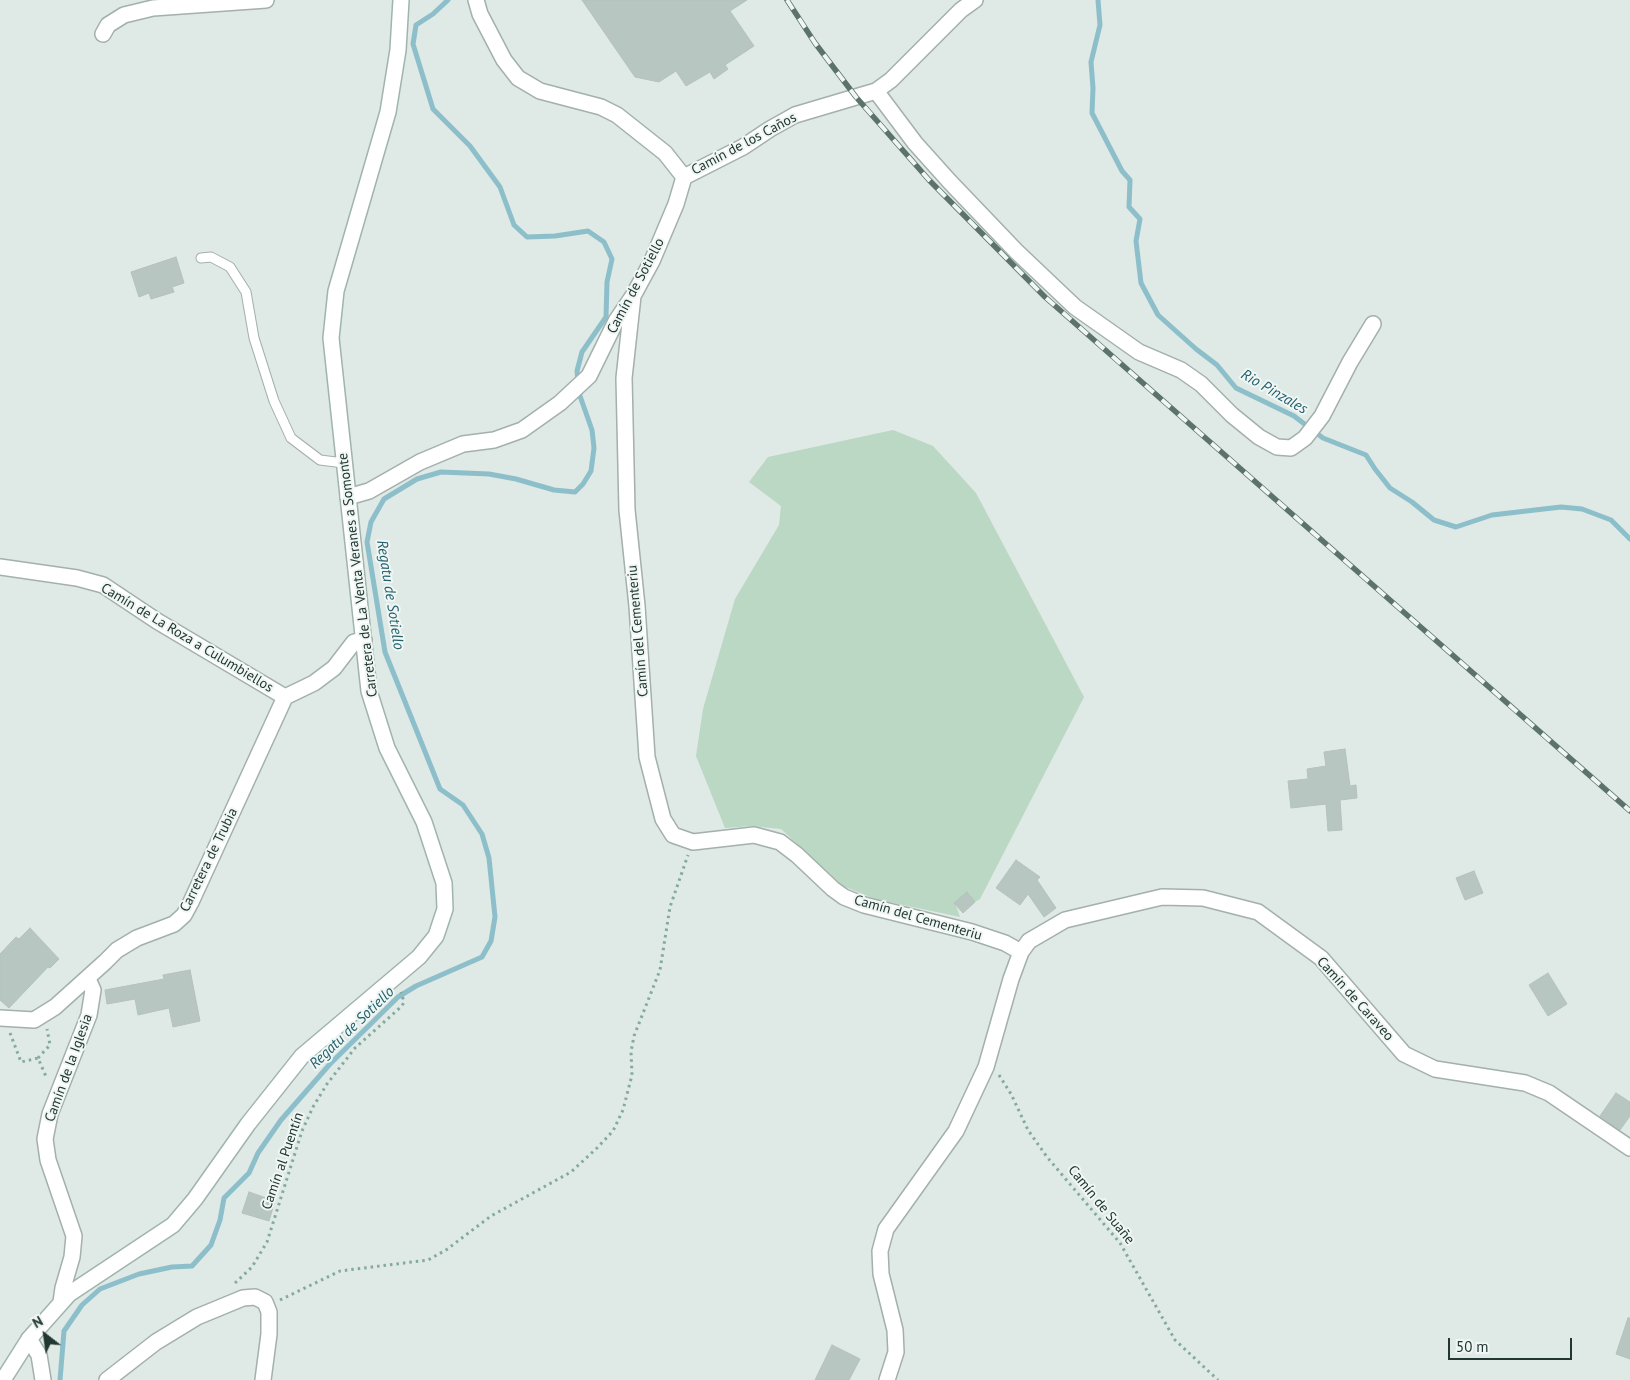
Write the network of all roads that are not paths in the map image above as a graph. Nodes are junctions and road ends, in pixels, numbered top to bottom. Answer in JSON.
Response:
{"nodes":[{"id":1,"x":266,"y":0,"type":"edge"},
{"id":2,"x":401,"y":0,"type":"edge"},
{"id":3,"x":476,"y":0,"type":"edge"},
{"id":4,"x":974,"y":0,"type":"edge"},
{"id":5,"x":103,"y":34,"type":"dead end"},
{"id":6,"x":876,"y":91,"type":"junction"},
{"id":7,"x":684,"y":176,"type":"junction"},
{"id":8,"x":201,"y":258,"type":"dead end"},
{"id":9,"x":633,"y":296,"type":"junction"},
{"id":10,"x":1372,"y":324,"type":"dead end"},
{"id":11,"x":344,"y":463,"type":"junction"},
{"id":12,"x":348,"y":498,"type":"junction"},
{"id":13,"x":0,"y":566,"type":"edge"},
{"id":14,"x":364,"y":640,"type":"junction"},
{"id":15,"x":285,"y":697,"type":"junction"},
{"id":16,"x":1021,"y":952,"type":"junction"},
{"id":17,"x":88,"y":979,"type":"junction"},
{"id":18,"x":2,"y":1018,"type":"edge"},
{"id":19,"x":1630,"y":1148,"type":"edge"},
{"id":20,"x":61,"y":1302,"type":"junction"},
{"id":21,"x":29,"y":1339,"type":"junction"},
{"id":22,"x":3,"y":1380,"type":"edge"},
{"id":23,"x":44,"y":1380,"type":"edge"},
{"id":24,"x":107,"y":1380,"type":"edge"},
{"id":25,"x":264,"y":1380,"type":"edge"},
{"id":26,"x":887,"y":1380,"type":"edge"}],
"edges":[{"from":1,"to":5,"type":"street"},
{"from":2,"to":11,"type":"street","name":"Carretera de La Venta Veranes a Somonte"},
{"from":3,"to":7,"type":"street"},
{"from":4,"to":6,"type":"street","name":"Camín de los Caños"},
{"from":6,"to":7,"type":"street","name":"Camín de los Caños"},
{"from":6,"to":10,"type":"street"},
{"from":7,"to":9,"type":"street","name":"Camín de Sotiello"},
{"from":8,"to":11,"type":"lane"},
{"from":9,"to":12,"type":"street","name":"Camín de Sotiello"},
{"from":9,"to":16,"type":"street","name":"Camín del Cementeriu"},
{"from":11,"to":12,"type":"street","name":"Carretera de La Venta Veranes a Somonte"},
{"from":12,"to":14,"type":"street","name":"Carretera de La Venta Veranes a Somonte"},
{"from":13,"to":15,"type":"street","name":"Camín de La Roza a Culumbiellos"},
{"from":14,"to":15,"type":"street"},
{"from":14,"to":20,"type":"street","name":"Carretera de La Venta Veranes a Somonte"},
{"from":15,"to":17,"type":"street","name":"Carretera de Trubia"},
{"from":16,"to":19,"type":"street","name":"Camín de Caraveo"},
{"from":16,"to":26,"type":"street"},
{"from":17,"to":18,"type":"street","name":"Carretera de Trubia"},
{"from":17,"to":20,"type":"street","name":"Camín de la Iglesia"},
{"from":20,"to":21,"type":"street","name":"Carretera de La Venta Veranes a Somonte"},
{"from":21,"to":22,"type":"street","name":"Carretera de La Venta Veranes a Somonte"},
{"from":21,"to":23,"type":"street"},
{"from":24,"to":25,"type":"street"}]}
